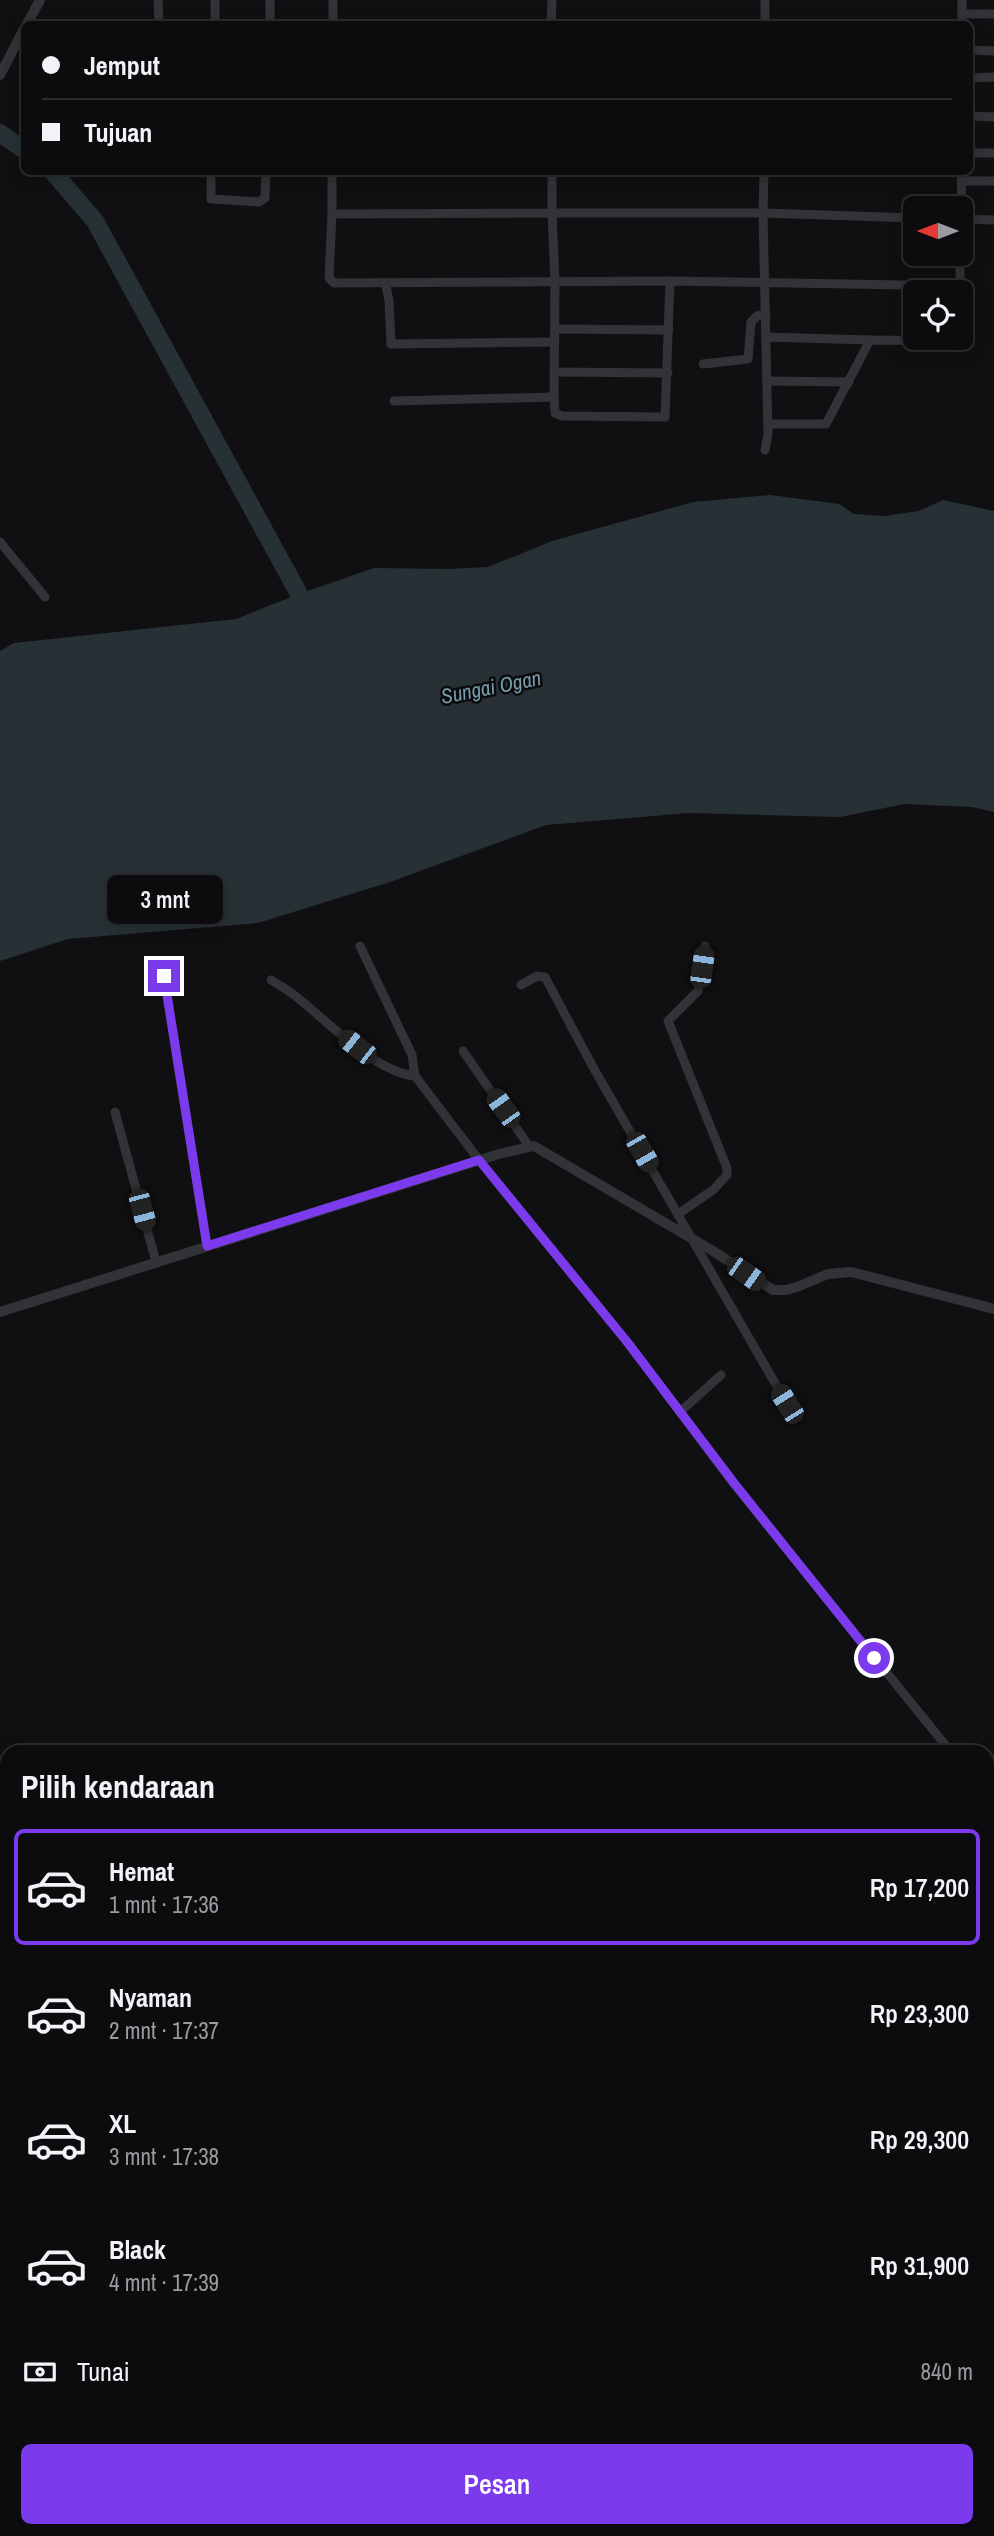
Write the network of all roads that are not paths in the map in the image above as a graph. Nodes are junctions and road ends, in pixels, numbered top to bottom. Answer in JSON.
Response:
{"nodes":[{"id":1,"x":40,"y":0,"type":"edge"},
{"id":2,"x":158,"y":0,"type":"edge"},
{"id":3,"x":215,"y":0,"type":"edge"},
{"id":4,"x":270,"y":0,"type":"edge"},
{"id":5,"x":333,"y":0,"type":"edge"},
{"id":6,"x":552,"y":0,"type":"edge"},
{"id":7,"x":765,"y":0,"type":"edge"},
{"id":8,"x":962,"y":0,"type":"edge"},
{"id":9,"x":962,"y":13,"type":"junction"},
{"id":10,"x":994,"y":14,"type":"edge"},
{"id":11,"x":29,"y":21,"type":"edge"},
{"id":12,"x":159,"y":21,"type":"edge"},
{"id":13,"x":215,"y":21,"type":"edge"},
{"id":14,"x":270,"y":21,"type":"edge"},
{"id":15,"x":333,"y":21,"type":"edge"},
{"id":16,"x":551,"y":21,"type":"edge"},
{"id":17,"x":765,"y":21,"type":"edge"},
{"id":18,"x":962,"y":21,"type":"edge"},
{"id":19,"x":21,"y":36,"type":"edge"},
{"id":20,"x":973,"y":50,"type":"edge"},
{"id":21,"x":994,"y":51,"type":"edge"},
{"id":22,"x":0,"y":75,"type":"edge"},
{"id":23,"x":973,"y":78,"type":"edge"},
{"id":24,"x":994,"y":78,"type":"edge"},
{"id":25,"x":973,"y":116,"type":"edge"},
{"id":26,"x":994,"y":117,"type":"edge"},
{"id":27,"x":973,"y":153,"type":"edge"},
{"id":28,"x":994,"y":153,"type":"edge"},
{"id":29,"x":211,"y":175,"type":"edge"},
{"id":30,"x":266,"y":175,"type":"edge"},
{"id":31,"x":332,"y":175,"type":"edge"},
{"id":32,"x":552,"y":175,"type":"edge"},
{"id":33,"x":764,"y":175,"type":"edge"},
{"id":34,"x":961,"y":176,"type":"edge"},
{"id":35,"x":994,"y":181,"type":"edge"},
{"id":36,"x":961,"y":196,"type":"edge"},
{"id":37,"x":552,"y":213,"type":"junction"},
{"id":38,"x":763,"y":213,"type":"junction"},
{"id":39,"x":332,"y":214,"type":"junction"},
{"id":40,"x":903,"y":218,"type":"edge"},
{"id":41,"x":973,"y":219,"type":"edge"},
{"id":42,"x":994,"y":220,"type":"edge"},
{"id":43,"x":670,"y":281,"type":"junction"},
{"id":44,"x":555,"y":282,"type":"junction"},
{"id":45,"x":766,"y":282,"type":"junction"},
{"id":46,"x":385,"y":283,"type":"junction"},
{"id":47,"x":903,"y":287,"type":"edge"},
{"id":48,"x":766,"y":314,"type":"junction"},
{"id":49,"x":555,"y":329,"type":"junction"},
{"id":50,"x":669,"y":331,"type":"junction"},
{"id":51,"x":766,"y":337,"type":"junction"},
{"id":52,"x":870,"y":340,"type":"junction"},
{"id":53,"x":903,"y":340,"type":"edge"},
{"id":54,"x":555,"y":342,"type":"junction"},
{"id":55,"x":703,"y":365,"type":"dead end"},
{"id":56,"x":554,"y":372,"type":"junction"},
{"id":57,"x":668,"y":373,"type":"junction"},
{"id":58,"x":767,"y":382,"type":"junction"},
{"id":59,"x":849,"y":382,"type":"junction"},
{"id":60,"x":554,"y":397,"type":"junction"},
{"id":61,"x":394,"y":401,"type":"dead end"},
{"id":62,"x":768,"y":424,"type":"junction"},
{"id":63,"x":765,"y":450,"type":"dead end"},
{"id":64,"x":0,"y":542,"type":"edge"},
{"id":65,"x":45,"y":597,"type":"dead end"},
{"id":66,"x":705,"y":946,"type":"dead end"},
{"id":67,"x":360,"y":947,"type":"dead end"},
{"id":68,"x":164,"y":976,"type":"dead end"},
{"id":69,"x":271,"y":980,"type":"dead end"},
{"id":70,"x":521,"y":985,"type":"dead end"},
{"id":71,"x":463,"y":1051,"type":"dead end"},
{"id":72,"x":415,"y":1076,"type":"junction"},
{"id":73,"x":115,"y":1112,"type":"dead end"},
{"id":74,"x":525,"y":1146,"type":"junction"},
{"id":75,"x":479,"y":1160,"type":"junction"},
{"id":76,"x":678,"y":1214,"type":"junction"},
{"id":77,"x":692,"y":1238,"type":"junction"},
{"id":78,"x":207,"y":1246,"type":"junction"},
{"id":79,"x":156,"y":1262,"type":"junction"},
{"id":80,"x":994,"y":1309,"type":"edge"},
{"id":81,"x":0,"y":1312,"type":"edge"},
{"id":82,"x":721,"y":1375,"type":"dead end"},
{"id":83,"x":787,"y":1404,"type":"dead end"},
{"id":84,"x":682,"y":1409,"type":"junction"},
{"id":85,"x":945,"y":1745,"type":"edge"}],
"edges":[{"from":1,"to":11,"type":"street"},
{"from":2,"to":12,"type":"street"},
{"from":3,"to":13,"type":"street"},
{"from":4,"to":14,"type":"street"},
{"from":5,"to":15,"type":"street"},
{"from":6,"to":16,"type":"street"},
{"from":7,"to":17,"type":"street"},
{"from":8,"to":9,"type":"street"},
{"from":9,"to":10,"type":"street"},
{"from":9,"to":18,"type":"street"},
{"from":19,"to":22,"type":"street"},
{"from":20,"to":21,"type":"street"},
{"from":23,"to":24,"type":"street"},
{"from":25,"to":26,"type":"street"},
{"from":27,"to":28,"type":"street"},
{"from":29,"to":30,"type":"street"},
{"from":31,"to":39,"type":"street"},
{"from":32,"to":37,"type":"street"},
{"from":33,"to":38,"type":"street"},
{"from":34,"to":35,"type":"street"},
{"from":34,"to":36,"type":"street"},
{"from":37,"to":38,"type":"street"},
{"from":37,"to":39,"type":"street"},
{"from":37,"to":44,"type":"street"},
{"from":38,"to":40,"type":"street"},
{"from":38,"to":45,"type":"street"},
{"from":39,"to":46,"type":"street"},
{"from":41,"to":42,"type":"street"},
{"from":43,"to":44,"type":"street"},
{"from":43,"to":45,"type":"street"},
{"from":43,"to":50,"type":"street"},
{"from":44,"to":46,"type":"street"},
{"from":44,"to":49,"type":"street"},
{"from":45,"to":47,"type":"street"},
{"from":45,"to":48,"type":"street"},
{"from":46,"to":54,"type":"street"},
{"from":48,"to":51,"type":"street"},
{"from":48,"to":55,"type":"street"},
{"from":49,"to":50,"type":"street"},
{"from":49,"to":54,"type":"street"},
{"from":50,"to":57,"type":"street"},
{"from":51,"to":52,"type":"street"},
{"from":51,"to":58,"type":"street"},
{"from":52,"to":53,"type":"street"},
{"from":52,"to":59,"type":"street"},
{"from":54,"to":56,"type":"street"},
{"from":56,"to":57,"type":"street"},
{"from":56,"to":60,"type":"street"},
{"from":57,"to":60,"type":"street"},
{"from":58,"to":59,"type":"street"},
{"from":58,"to":62,"type":"street"},
{"from":59,"to":62,"type":"street"},
{"from":60,"to":61,"type":"street"},
{"from":62,"to":63,"type":"street"},
{"from":64,"to":65,"type":"street"},
{"from":66,"to":76,"type":"street"},
{"from":67,"to":72,"type":"street"},
{"from":68,"to":78,"type":"street"},
{"from":69,"to":72,"type":"street"},
{"from":70,"to":76,"type":"street"},
{"from":71,"to":74,"type":"street"},
{"from":72,"to":75,"type":"street"},
{"from":73,"to":79,"type":"street"},
{"from":74,"to":75,"type":"street"},
{"from":74,"to":77,"type":"street"},
{"from":75,"to":78,"type":"street"},
{"from":75,"to":84,"type":"street"},
{"from":76,"to":77,"type":"street"},
{"from":77,"to":80,"type":"street"},
{"from":77,"to":83,"type":"street"},
{"from":78,"to":79,"type":"street"},
{"from":79,"to":81,"type":"street"},
{"from":82,"to":84,"type":"street"},
{"from":84,"to":85,"type":"street"}]}
